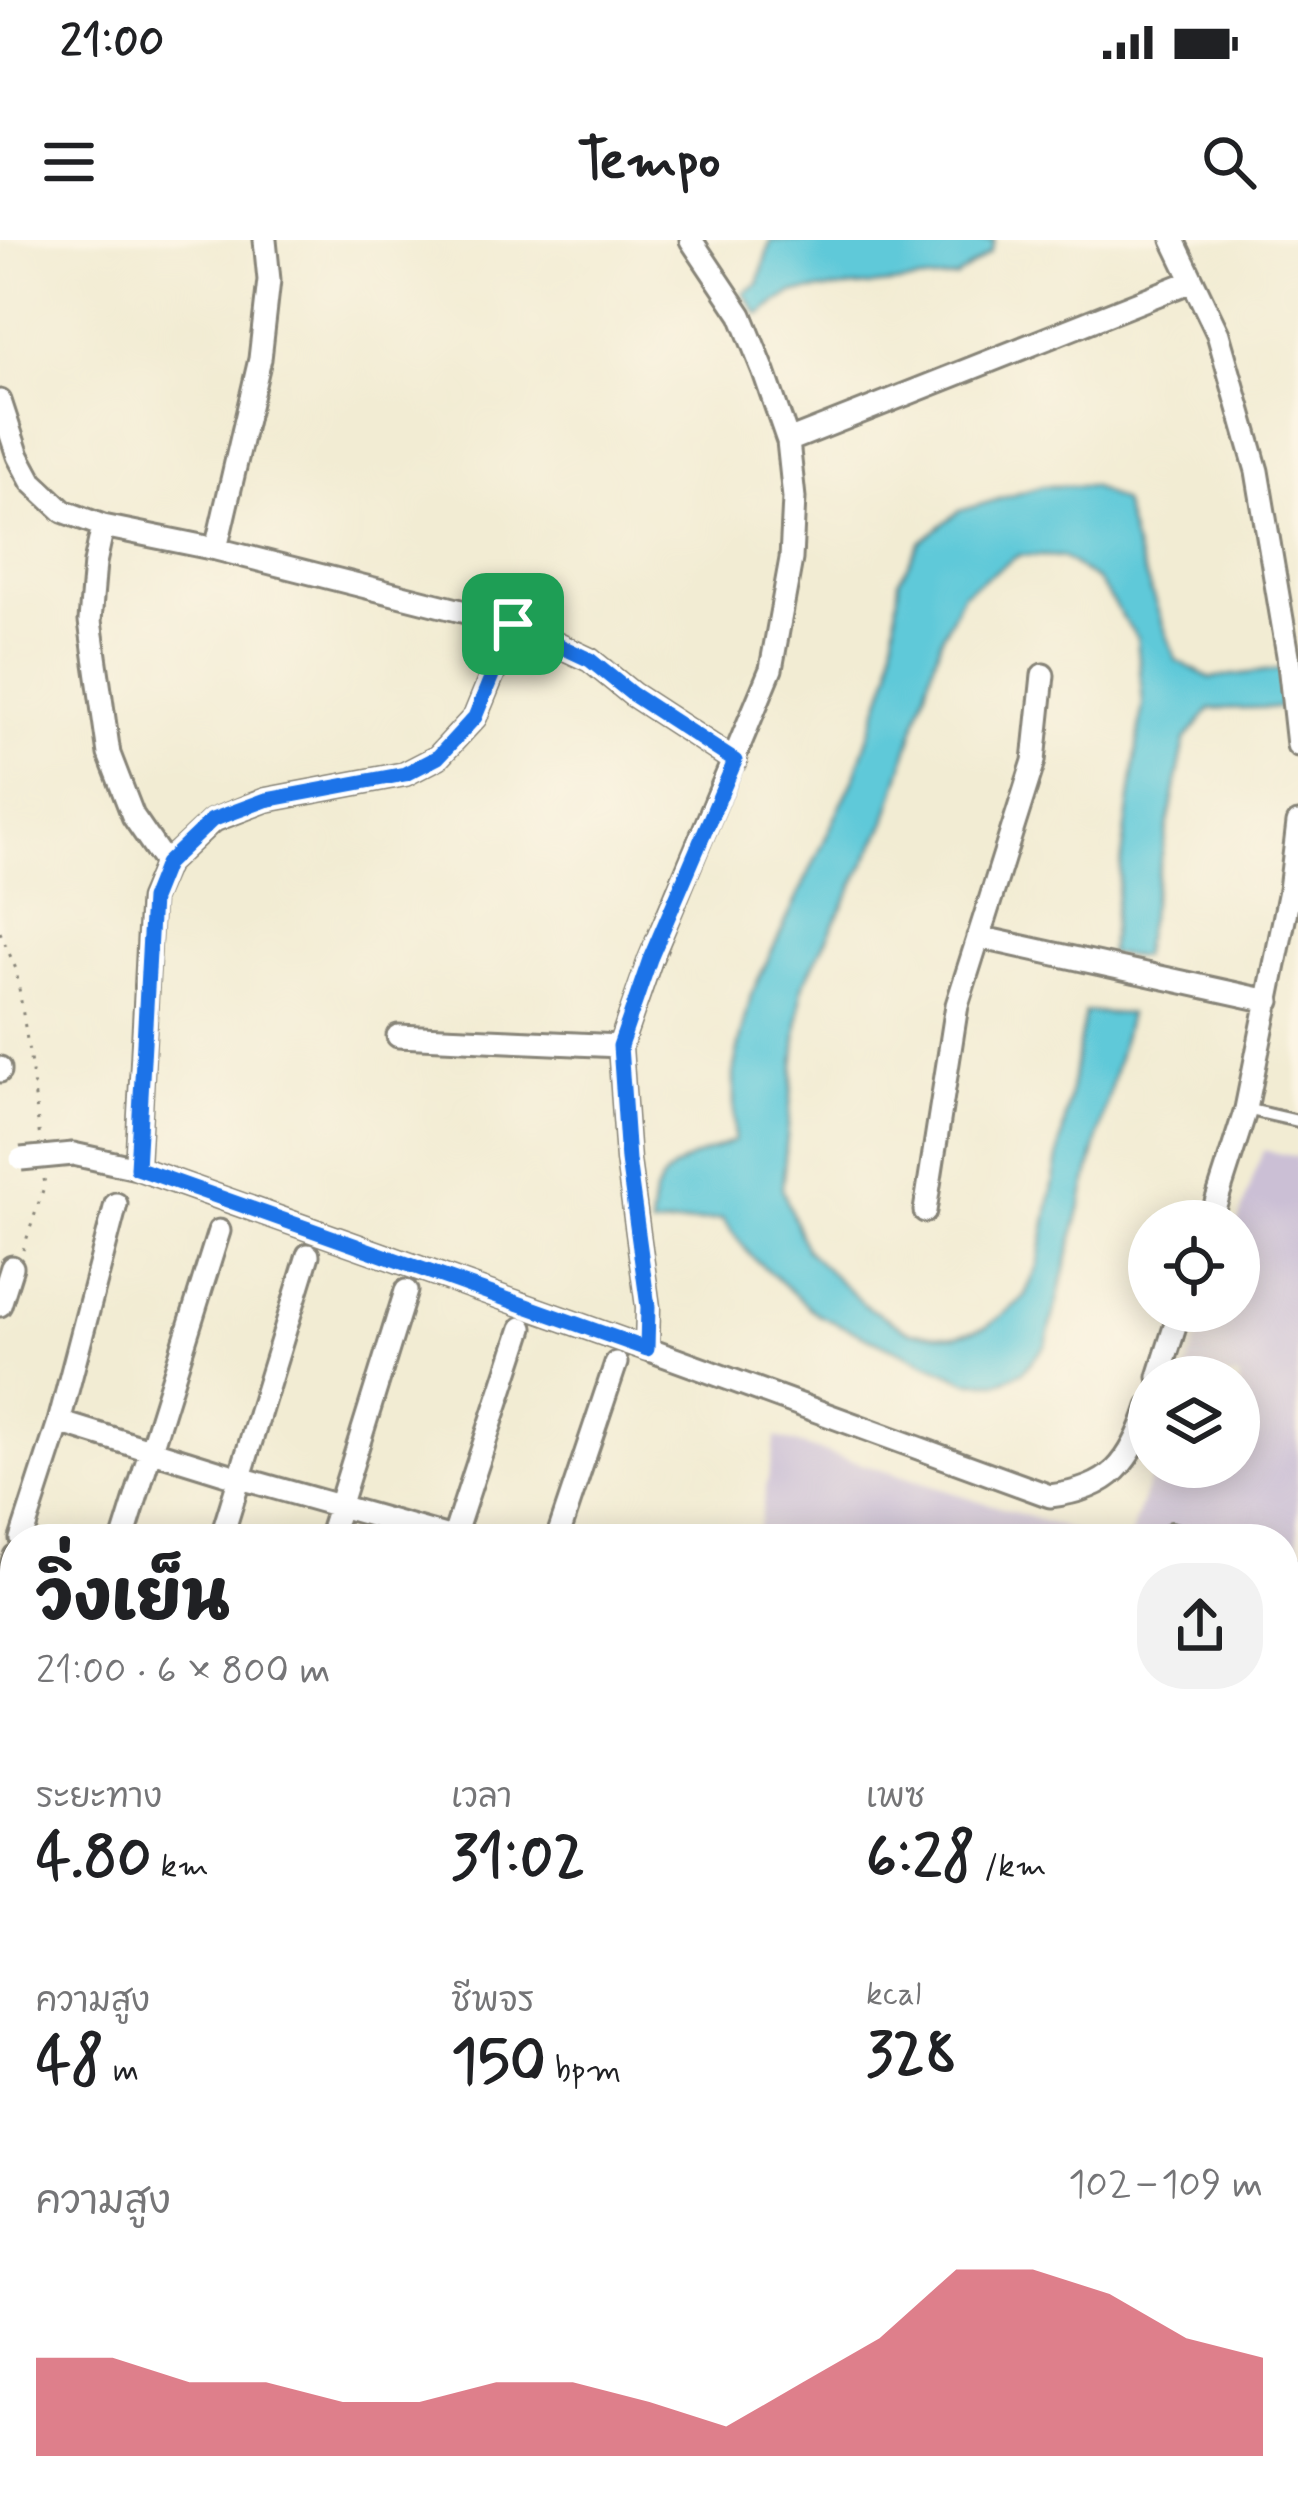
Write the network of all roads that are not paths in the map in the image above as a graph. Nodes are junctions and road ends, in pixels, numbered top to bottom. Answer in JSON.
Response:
{"nodes":[{"id":1,"x":265,"y":240,"type":"edge"},
{"id":2,"x":691,"y":240,"type":"edge"},
{"id":3,"x":1173,"y":240,"type":"edge"},
{"id":4,"x":1192,"y":281,"type":"junction"},
{"id":5,"x":0,"y":401,"type":"edge"},
{"id":6,"x":788,"y":441,"type":"junction"},
{"id":7,"x":104,"y":526,"type":"junction"},
{"id":8,"x":216,"y":549,"type":"junction"},
{"id":9,"x":513,"y":624,"type":"junction"},
{"id":10,"x":1042,"y":675,"type":"dead end"},
{"id":11,"x":1298,"y":745,"type":"edge"},
{"id":12,"x":735,"y":761,"type":"junction"},
{"id":13,"x":1298,"y":823,"type":"edge"},
{"id":14,"x":166,"y":864,"type":"junction"},
{"id":15,"x":978,"y":937,"type":"junction"},
{"id":16,"x":1269,"y":1001,"type":"junction"},
{"id":17,"x":398,"y":1036,"type":"dead end"},
{"id":18,"x":620,"y":1046,"type":"junction"},
{"id":19,"x":1246,"y":1109,"type":"junction"},
{"id":20,"x":1298,"y":1121,"type":"edge"},
{"id":21,"x":21,"y":1158,"type":"edge"},
{"id":22,"x":137,"y":1168,"type":"junction"},
{"id":23,"x":1217,"y":1200,"type":"edge"},
{"id":24,"x":116,"y":1204,"type":"dead end"},
{"id":25,"x":925,"y":1211,"type":"dead end"},
{"id":26,"x":219,"y":1231,"type":"dead end"},
{"id":27,"x":308,"y":1255,"type":"dead end"},
{"id":28,"x":18,"y":1257,"type":"road end"},
{"id":29,"x":406,"y":1291,"type":"dead end"},
{"id":30,"x":0,"y":1305,"type":"edge"},
{"id":31,"x":522,"y":1328,"type":"dead end"},
{"id":32,"x":647,"y":1349,"type":"junction"},
{"id":33,"x":616,"y":1363,"type":"dead end"},
{"id":34,"x":59,"y":1422,"type":"junction"},
{"id":35,"x":150,"y":1449,"type":"junction"},
{"id":36,"x":1128,"y":1456,"type":"edge"},
{"id":37,"x":239,"y":1478,"type":"junction"},
{"id":38,"x":339,"y":1505,"type":"junction"},
{"id":39,"x":26,"y":1524,"type":"edge"},
{"id":40,"x":128,"y":1524,"type":"edge"},
{"id":41,"x":225,"y":1524,"type":"edge"},
{"id":42,"x":333,"y":1524,"type":"edge"},
{"id":43,"x":403,"y":1524,"type":"edge"},
{"id":44,"x":459,"y":1524,"type":"edge"},
{"id":45,"x":561,"y":1524,"type":"edge"}],
"edges":[{"from":1,"to":8,"type":"street"},
{"from":2,"to":6,"type":"street"},
{"from":3,"to":4,"type":"street"},
{"from":4,"to":6,"type":"street"},
{"from":4,"to":11,"type":"street"},
{"from":5,"to":7,"type":"street"},
{"from":6,"to":12,"type":"street"},
{"from":7,"to":8,"type":"street"},
{"from":7,"to":14,"type":"street"},
{"from":8,"to":9,"type":"street"},
{"from":9,"to":12,"type":"street"},
{"from":9,"to":14,"type":"street"},
{"from":10,"to":15,"type":"street"},
{"from":12,"to":18,"type":"street"},
{"from":13,"to":16,"type":"street"},
{"from":14,"to":22,"type":"street"},
{"from":15,"to":16,"type":"street"},
{"from":15,"to":25,"type":"street"},
{"from":16,"to":19,"type":"street"},
{"from":17,"to":18,"type":"street"},
{"from":18,"to":32,"type":"street"},
{"from":19,"to":20,"type":"lane"},
{"from":19,"to":23,"type":"street"},
{"from":21,"to":22,"type":"street","bridge":true},
{"from":22,"to":32,"type":"street"},
{"from":24,"to":34,"type":"street"},
{"from":26,"to":35,"type":"street"},
{"from":27,"to":37,"type":"street"},
{"from":28,"to":30,"type":"street"},
{"from":29,"to":38,"type":"street"},
{"from":31,"to":44,"type":"street"},
{"from":32,"to":36,"type":"street"},
{"from":33,"to":45,"type":"street"},
{"from":34,"to":35,"type":"street"},
{"from":34,"to":39,"type":"street"},
{"from":35,"to":37,"type":"street"},
{"from":35,"to":40,"type":"street"},
{"from":37,"to":38,"type":"street"},
{"from":37,"to":41,"type":"street"},
{"from":38,"to":42,"type":"street"},
{"from":38,"to":43,"type":"street"}]}
